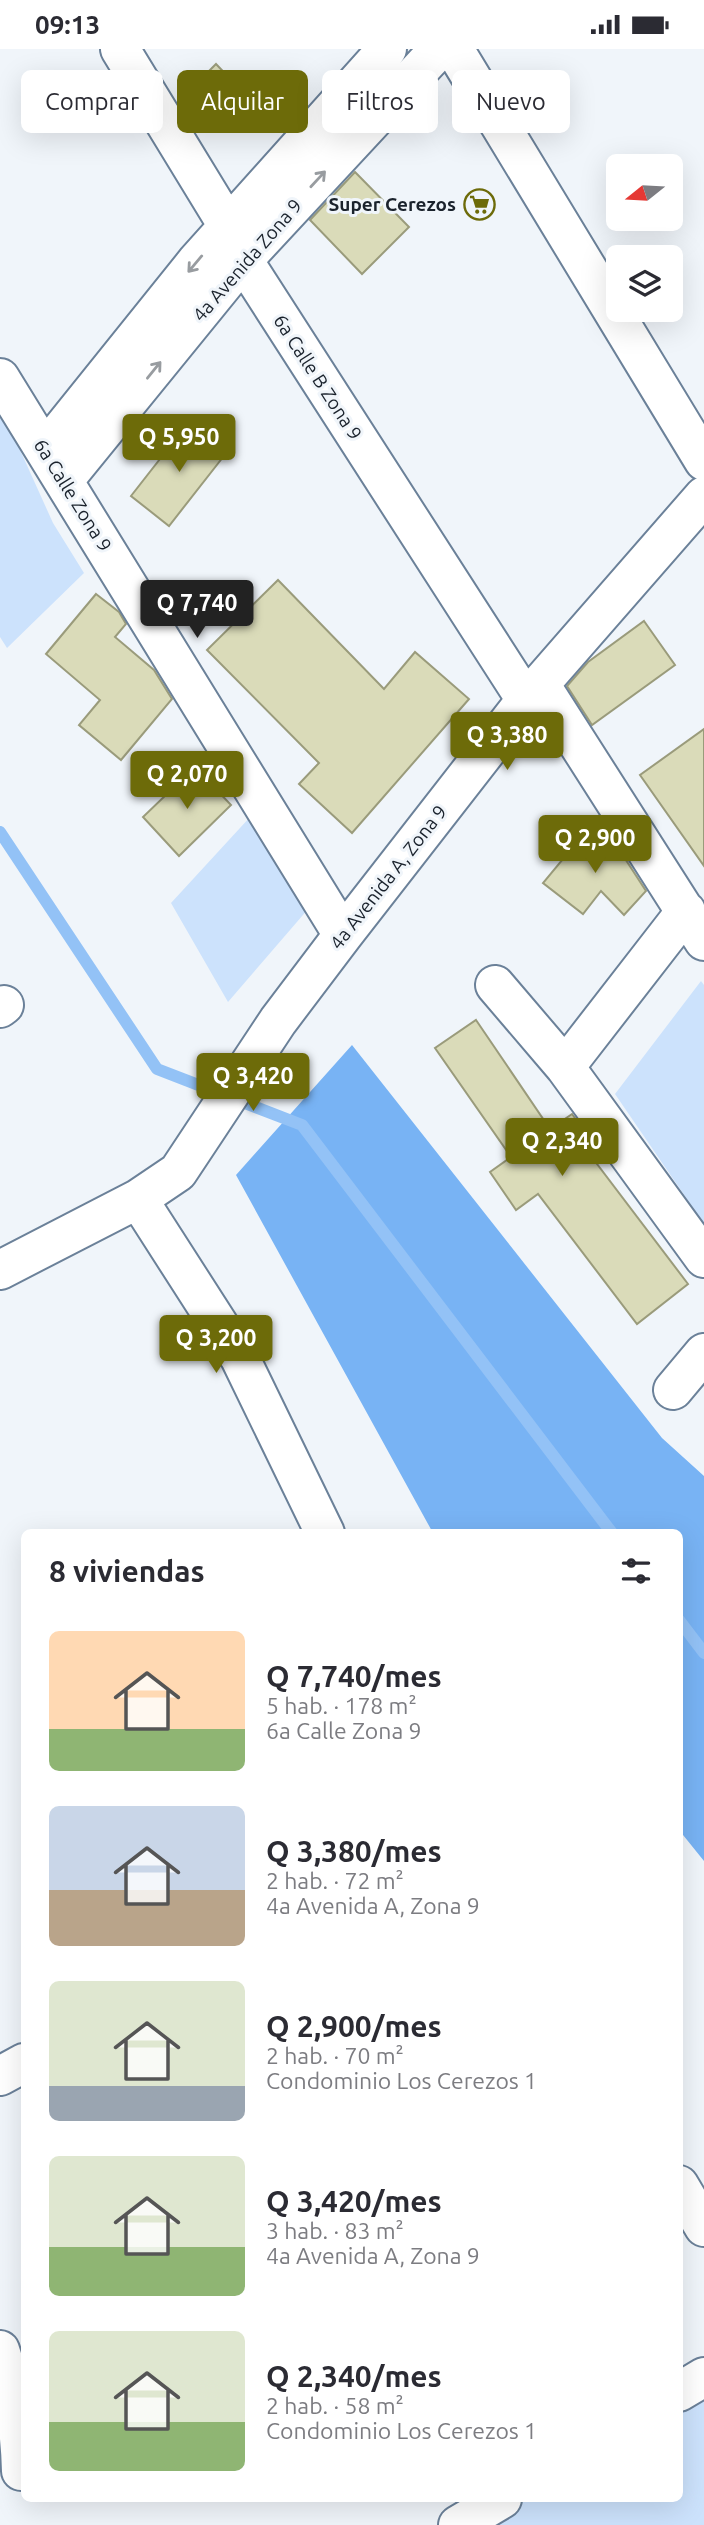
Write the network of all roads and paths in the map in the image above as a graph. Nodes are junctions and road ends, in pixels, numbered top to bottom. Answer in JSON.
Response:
{"nodes":[{"id":1,"x":120,"y":49,"type":"edge"},
{"id":2,"x":387,"y":49,"type":"edge"},
{"id":3,"x":439,"y":49,"type":"edge"},
{"id":4,"x":454,"y":49,"type":"edge"},
{"id":5,"x":228,"y":226,"type":"junction"},
{"id":6,"x":243,"y":260,"type":"junction"},
{"id":7,"x":0,"y":378,"type":"edge"},
{"id":8,"x":704,"y":461,"type":"edge"},
{"id":9,"x":55,"y":465,"type":"junction"},
{"id":10,"x":704,"y":496,"type":"edge"},
{"id":11,"x":533,"y":692,"type":"junction"},
{"id":12,"x":695,"y":926,"type":"edge"},
{"id":13,"x":343,"y":935,"type":"junction"},
{"id":14,"x":495,"y":985,"type":"dead end"},
{"id":15,"x":565,"y":1067,"type":"junction"},
{"id":16,"x":138,"y":1199,"type":"junction"},
{"id":17,"x":704,"y":1258,"type":"edge"},
{"id":18,"x":0,"y":1270,"type":"edge"},
{"id":19,"x":704,"y":1353,"type":"edge"},
{"id":20,"x":673,"y":1390,"type":"dead end"},
{"id":21,"x":323,"y":1529,"type":"edge"},
{"id":22,"x":683,"y":2192,"type":"edge"},
{"id":23,"x":704,"y":2227,"type":"edge"},
{"id":24,"x":0,"y":2350,"type":"edge"},
{"id":25,"x":704,"y":2377,"type":"edge"},
{"id":26,"x":683,"y":2390,"type":"edge"},
{"id":27,"x":20,"y":2472,"type":"dead end"},
{"id":28,"x":497,"y":2502,"type":"edge"},
{"id":29,"x":458,"y":2525,"type":"edge"}],
"edges":[{"from":1,"to":5,"type":"street","name":"6a Calle B Zona 9"},
{"from":2,"to":5,"type":"street","name":"4a Avenida Zona 9"},
{"from":6,"to":3,"type":"street","name":"4a Avenida Zona 9","one_way":true},
{"from":4,"to":8,"type":"street"},
{"from":5,"to":6,"type":"street","name":"6a Calle B Zona 9"},
{"from":5,"to":9,"type":"street","name":"4a Avenida Zona 9","one_way":true},
{"from":9,"to":6,"type":"street","name":"4a Avenida Zona 9","one_way":true},
{"from":6,"to":11,"type":"street","name":"6a Calle B Zona 9"},
{"from":7,"to":9,"type":"street","name":"6a Calle Zona 9"},
{"from":9,"to":13,"type":"street","name":"6a Calle Zona 9"},
{"from":10,"to":11,"type":"street","name":"4a Avenida A, Zona 9"},
{"from":11,"to":12,"type":"street","name":"6a Calle B Zona 9"},
{"from":11,"to":13,"type":"street","name":"4a Avenida A, Zona 9"},
{"from":12,"to":15,"type":"street"},
{"from":13,"to":16,"type":"street","name":"4a Avenida A, Zona 9"},
{"from":14,"to":15,"type":"street"},
{"from":15,"to":17,"type":"street"},
{"from":16,"to":18,"type":"street","name":"4a Avenida A, Zona 9"},
{"from":16,"to":21,"type":"street"},
{"from":19,"to":20,"type":"street"},
{"from":22,"to":23,"type":"street"},
{"from":24,"to":27,"type":"street"},
{"from":25,"to":26,"type":"street"},
{"from":28,"to":29,"type":"street"}]}
